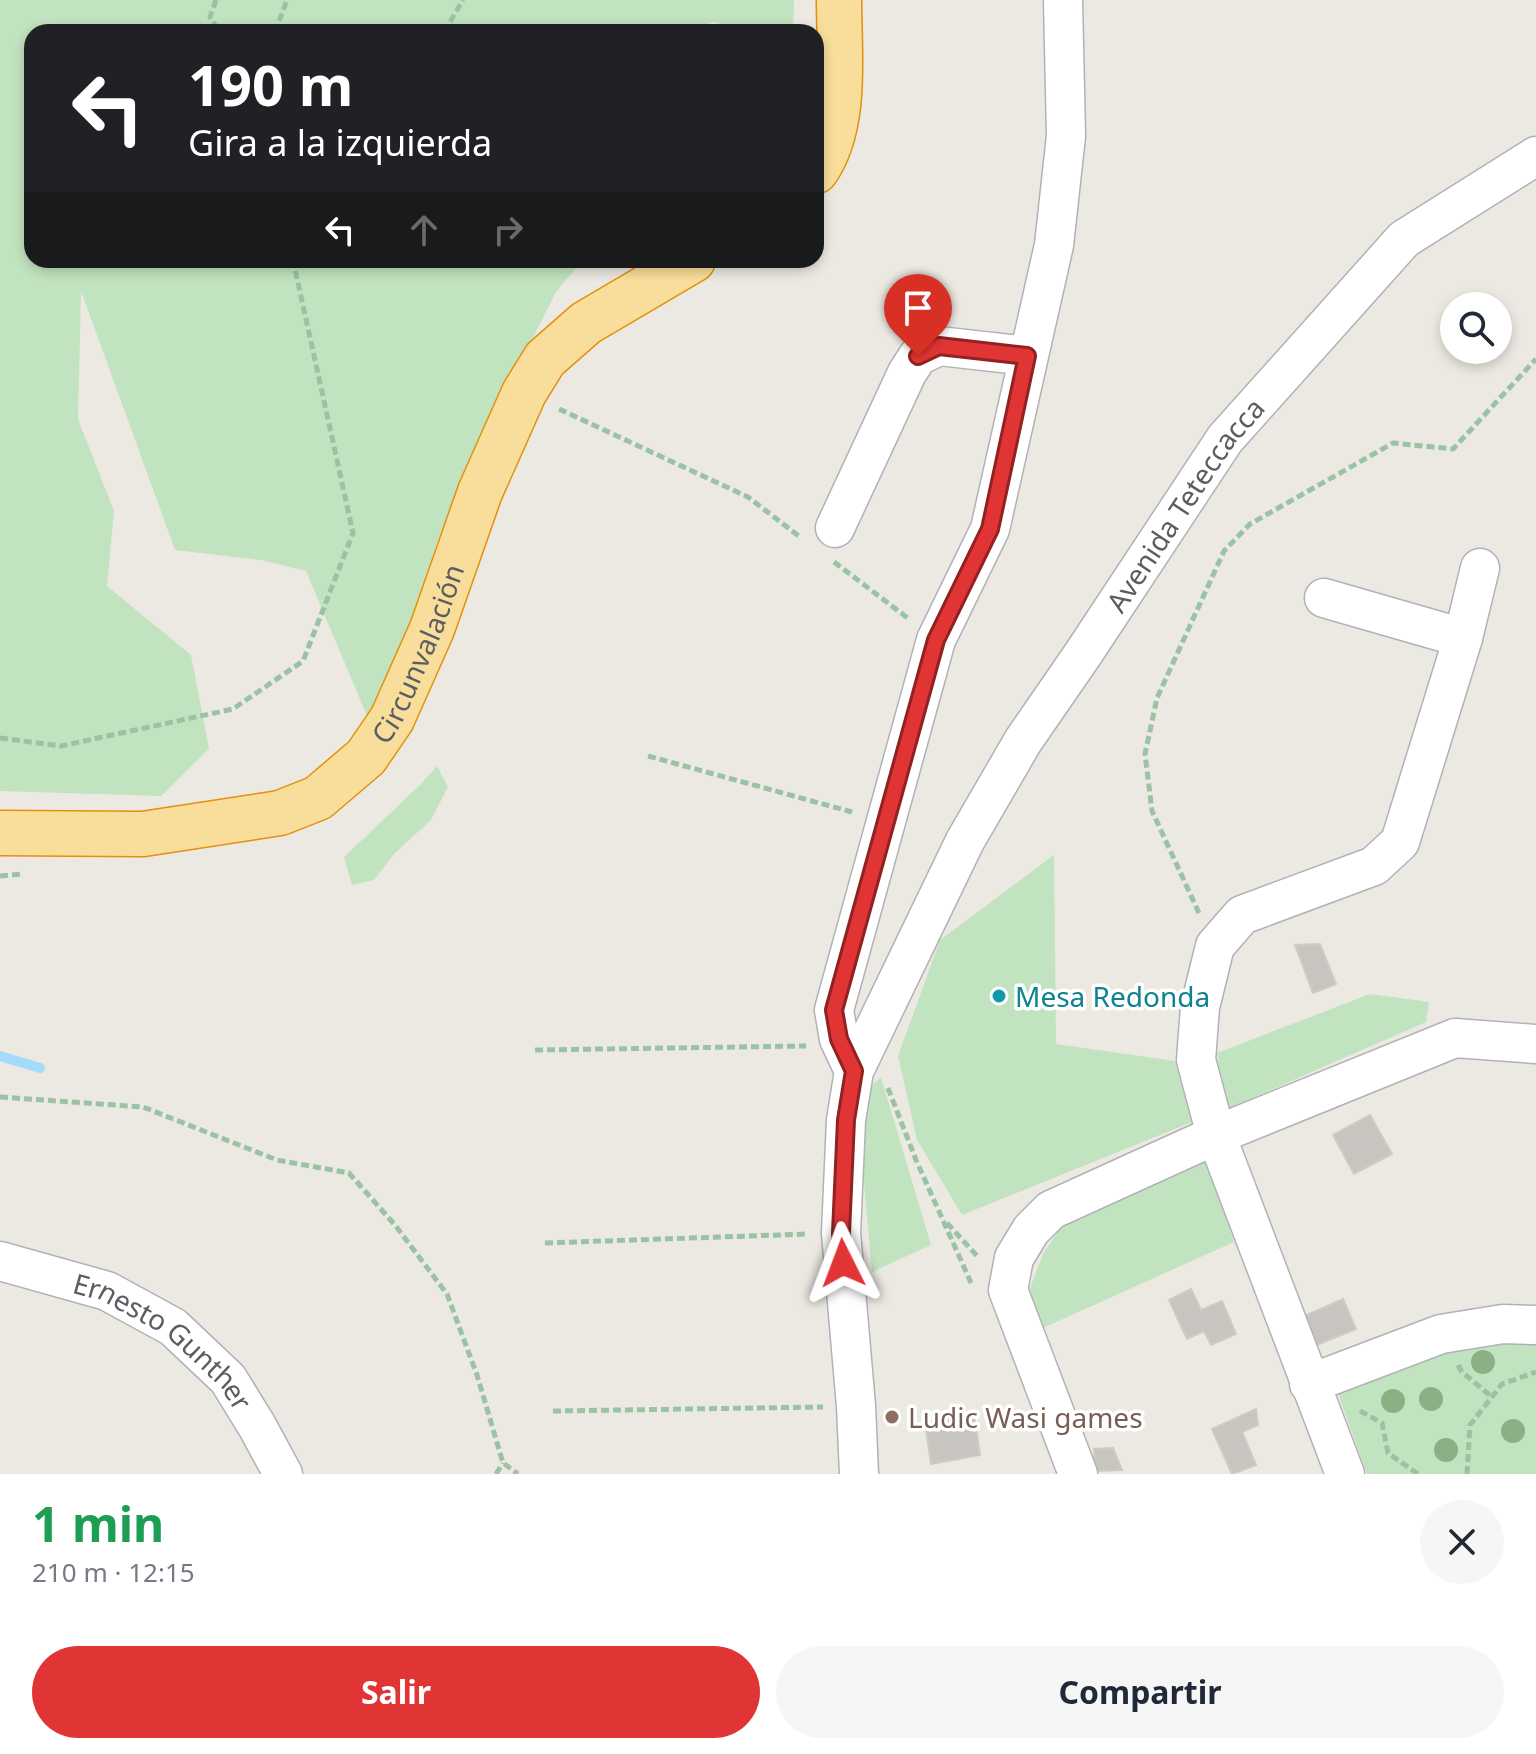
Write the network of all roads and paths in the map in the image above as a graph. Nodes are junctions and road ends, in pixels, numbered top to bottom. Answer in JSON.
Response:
{"nodes":[{"id":1,"x":216,"y":0,"type":"edge"},
{"id":2,"x":287,"y":0,"type":"edge"},
{"id":3,"x":463,"y":0,"type":"edge"},
{"id":4,"x":839,"y":0,"type":"edge"},
{"id":5,"x":1063,"y":0,"type":"edge"},
{"id":6,"x":214,"y":24,"type":"edge"},
{"id":7,"x":278,"y":24,"type":"edge"},
{"id":8,"x":449,"y":24,"type":"edge"},
{"id":9,"x":1536,"y":156,"type":"edge"},
{"id":10,"x":824,"y":159,"type":"edge"},
{"id":11,"x":295,"y":268,"type":"edge"},
{"id":12,"x":679,"y":268,"type":"edge"},
{"id":13,"x":1027,"y":356,"type":"junction"},
{"id":14,"x":1536,"y":359,"type":"edge"},
{"id":15,"x":557,"y":408,"type":"dead end"},
{"id":16,"x":823,"y":542,"type":"junction"},
{"id":17,"x":1480,"y":568,"type":"dead end"},
{"id":18,"x":1324,"y":598,"type":"dead end"},
{"id":19,"x":1463,"y":638,"type":"junction"},
{"id":20,"x":936,"y":640,"type":"junction"},
{"id":21,"x":0,"y":738,"type":"edge"},
{"id":22,"x":648,"y":756,"type":"dead end"},
{"id":23,"x":887,"y":821,"type":"junction"},
{"id":24,"x":0,"y":833,"type":"edge"},
{"id":25,"x":1215,"y":946,"type":"junction"},
{"id":26,"x":1536,"y":1044,"type":"edge"},
{"id":27,"x":535,"y":1050,"type":"dead end"},
{"id":28,"x":862,"y":1055,"type":"junction"},
{"id":29,"x":0,"y":1097,"type":"edge"},
{"id":30,"x":1216,"y":1135,"type":"junction"},
{"id":31,"x":942,"y":1217,"type":"junction"},
{"id":32,"x":841,"y":1233,"type":"junction"},
{"id":33,"x":545,"y":1243,"type":"dead end"},
{"id":34,"x":0,"y":1261,"type":"edge"},
{"id":35,"x":990,"y":1289,"type":"junction"},
{"id":36,"x":1536,"y":1325,"type":"edge"},
{"id":37,"x":1536,"y":1372,"type":"edge"},
{"id":38,"x":1309,"y":1384,"type":"junction"},
{"id":39,"x":856,"y":1406,"type":"junction"},
{"id":40,"x":553,"y":1411,"type":"dead end"},
{"id":41,"x":503,"y":1463,"type":"junction"},
{"id":42,"x":283,"y":1474,"type":"edge"},
{"id":43,"x":496,"y":1474,"type":"edge"},
{"id":44,"x":518,"y":1474,"type":"edge"},
{"id":45,"x":859,"y":1474,"type":"edge"},
{"id":46,"x":1078,"y":1474,"type":"edge"},
{"id":47,"x":1345,"y":1474,"type":"edge"},
{"id":48,"x":1467,"y":1474,"type":"edge"}],
"edges":[{"from":1,"to":6,"type":"path"},
{"from":2,"to":7,"type":"path"},
{"from":3,"to":8,"type":"path"},
{"from":4,"to":10,"type":"highway"},
{"from":5,"to":13,"type":"street"},
{"from":9,"to":28,"type":"street","name":"Avenida Teteccacca"},
{"from":11,"to":21,"type":"path"},
{"from":12,"to":24,"type":"highway","name":"Circunvalación"},
{"from":13,"to":16,"type":"street"},
{"from":13,"to":20,"type":"street"},
{"from":14,"to":25,"type":"path"},
{"from":15,"to":16,"type":"path"},
{"from":16,"to":20,"type":"path"},
{"from":17,"to":19,"type":"street"},
{"from":18,"to":19,"type":"street"},
{"from":19,"to":25,"type":"street"},
{"from":20,"to":23,"type":"street"},
{"from":22,"to":23,"type":"path"},
{"from":23,"to":28,"type":"street"},
{"from":25,"to":30,"type":"street"},
{"from":26,"to":30,"type":"street"},
{"from":27,"to":28,"type":"path"},
{"from":28,"to":31,"type":"path"},
{"from":28,"to":32,"type":"street","name":"Avenida Teteccacca"},
{"from":29,"to":41,"type":"path"},
{"from":30,"to":35,"type":"street"},
{"from":30,"to":38,"type":"street"},
{"from":31,"to":35,"type":"path"},
{"from":31,"to":35,"type":"path"},
{"from":32,"to":33,"type":"path"},
{"from":32,"to":39,"type":"street","name":"Avenida Teteccacca"},
{"from":34,"to":42,"type":"street","name":"Ernesto Gunther"},
{"from":35,"to":46,"type":"street"},
{"from":36,"to":38,"type":"street"},
{"from":37,"to":48,"type":"path"},
{"from":38,"to":47,"type":"street"},
{"from":39,"to":40,"type":"path"},
{"from":39,"to":45,"type":"street","name":"Avenida Teteccacca"},
{"from":41,"to":43,"type":"path"},
{"from":41,"to":44,"type":"path"}]}
